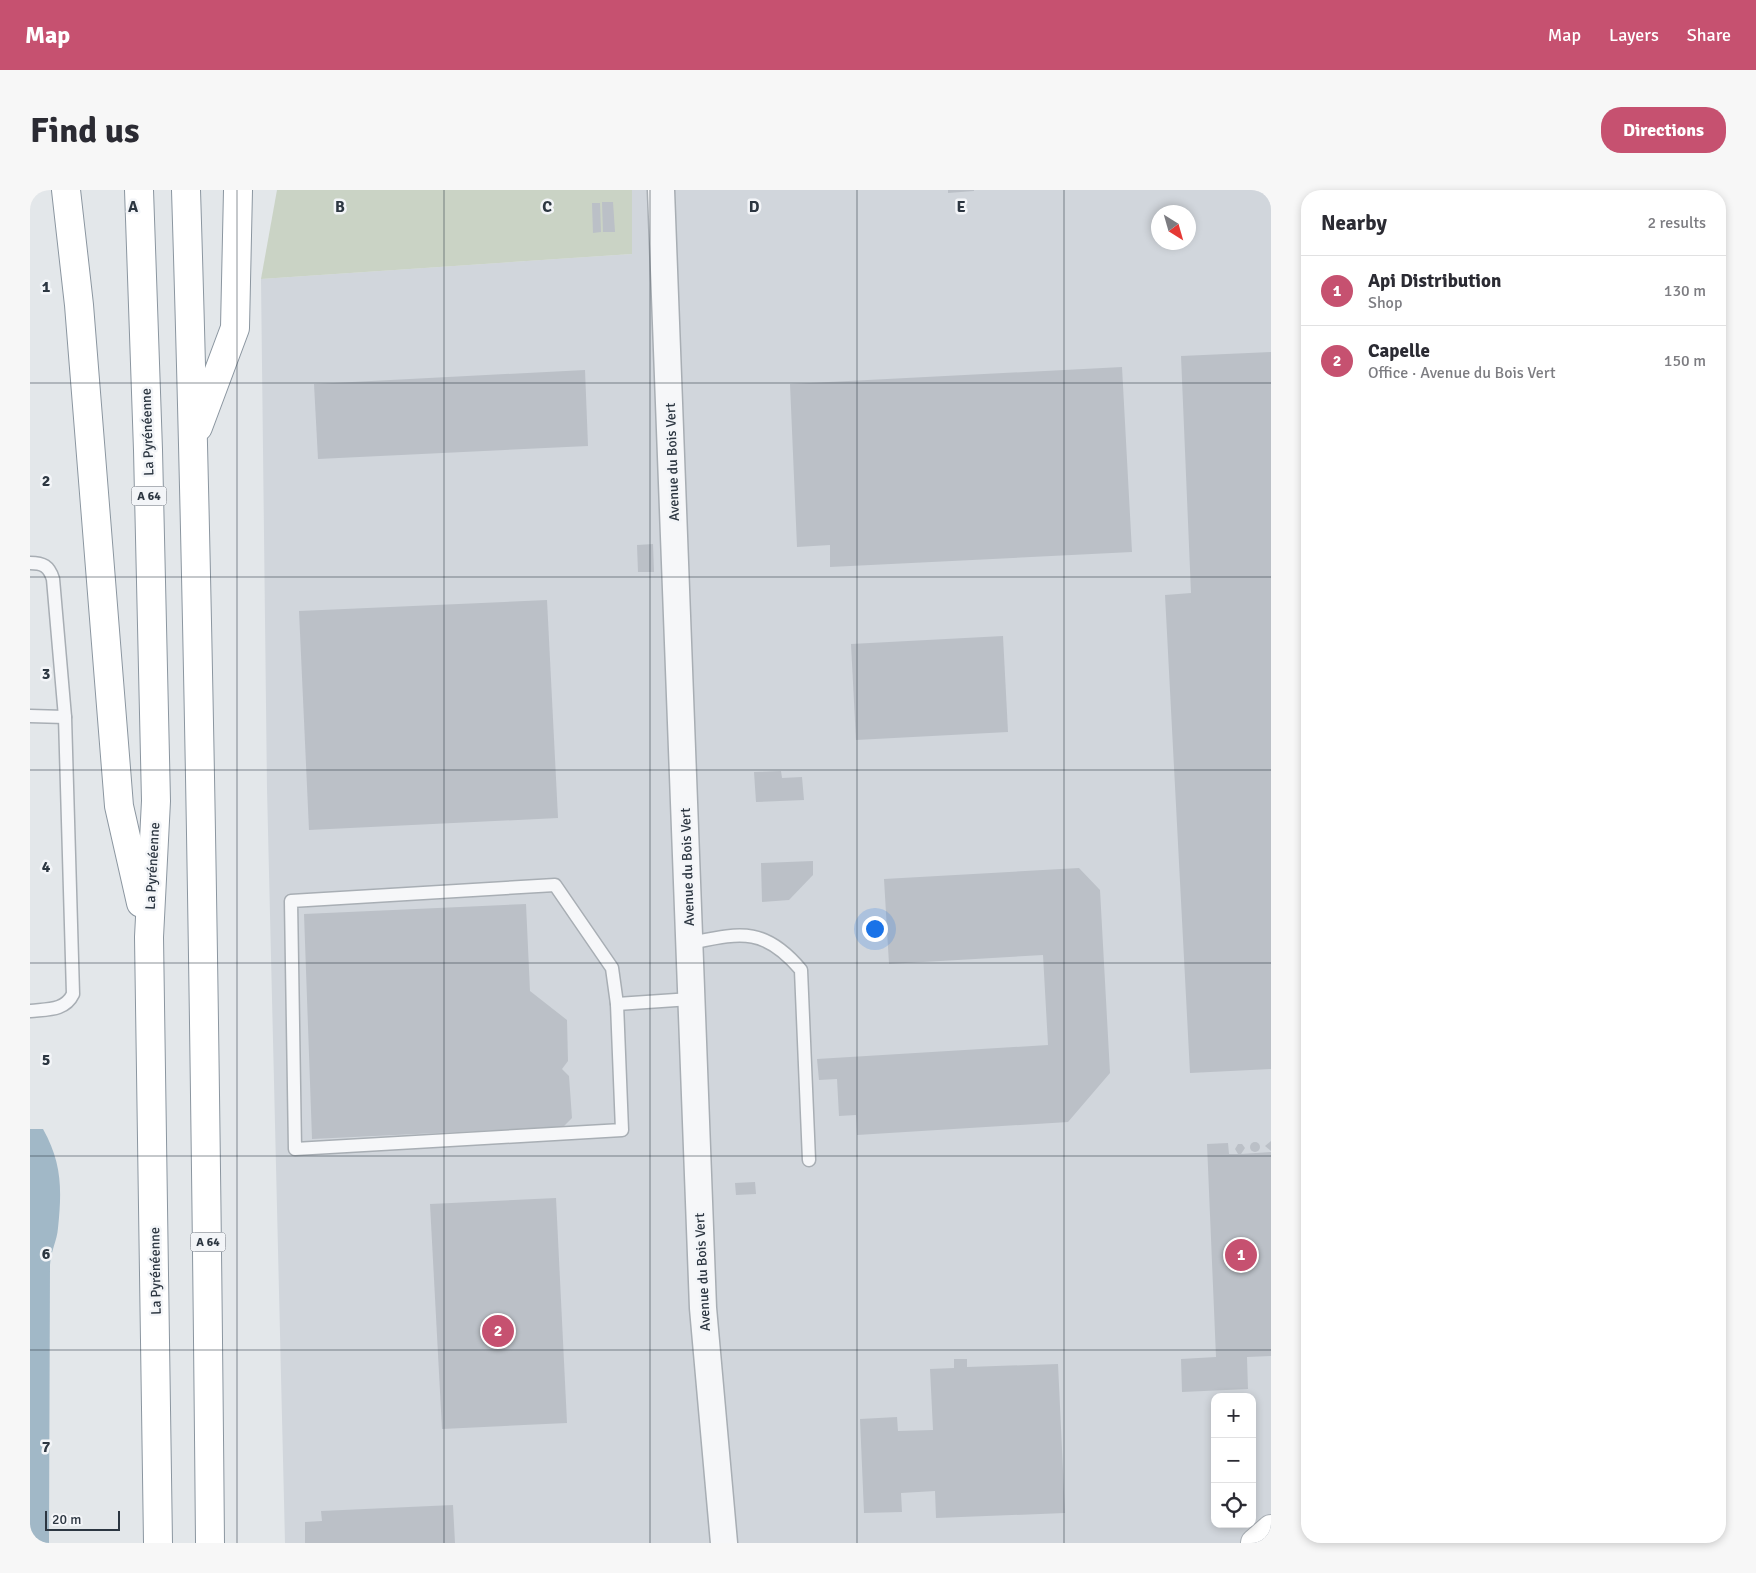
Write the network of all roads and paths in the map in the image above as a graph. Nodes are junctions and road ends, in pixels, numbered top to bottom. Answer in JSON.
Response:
{"nodes":[{"id":1,"x":66,"y":190,"type":"edge"},
{"id":2,"x":139,"y":190,"type":"edge"},
{"id":3,"x":186,"y":190,"type":"edge"},
{"id":4,"x":238,"y":190,"type":"edge"},
{"id":5,"x":661,"y":190,"type":"edge"},
{"id":6,"x":194,"y":438,"type":"junction"},
{"id":7,"x":30,"y":562,"type":"edge"},
{"id":8,"x":30,"y":716,"type":"edge"},
{"id":9,"x":65,"y":717,"type":"junction"},
{"id":10,"x":149,"y":937,"type":"junction"},
{"id":11,"x":690,"y":943,"type":"junction"},
{"id":12,"x":691,"y":998,"type":"junction"},
{"id":13,"x":617,"y":1004,"type":"junction"},
{"id":14,"x":30,"y":1011,"type":"edge"},
{"id":15,"x":809,"y":1160,"type":"dead end"},
{"id":16,"x":1271,"y":1529,"type":"edge"},
{"id":17,"x":158,"y":1543,"type":"edge"},
{"id":18,"x":210,"y":1543,"type":"edge"},
{"id":19,"x":724,"y":1543,"type":"edge"},
{"id":20,"x":1255,"y":1543,"type":"edge"}],
"edges":[{"from":1,"to":10,"type":"main road"},
{"from":2,"to":10,"type":"main road","name":"La Pyrénéenne","number":"A 64"},
{"from":3,"to":6,"type":"main road","number":"A 64"},
{"from":4,"to":6,"type":"main road"},
{"from":5,"to":11,"type":"street","name":"Avenue du Bois Vert"},
{"from":6,"to":18,"type":"main road","number":"A 64"},
{"from":7,"to":9,"type":"lane"},
{"from":8,"to":9,"type":"lane"},
{"from":9,"to":14,"type":"lane"},
{"from":10,"to":17,"type":"main road","name":"La Pyrénéenne","number":"A 64"},
{"from":11,"to":12,"type":"street","name":"Avenue du Bois Vert"},
{"from":11,"to":15,"type":"lane"},
{"from":12,"to":13,"type":"lane"},
{"from":12,"to":19,"type":"street","name":"Avenue du Bois Vert"},
{"from":13,"to":13,"type":"lane"},
{"from":16,"to":20,"type":"main road"}]}
